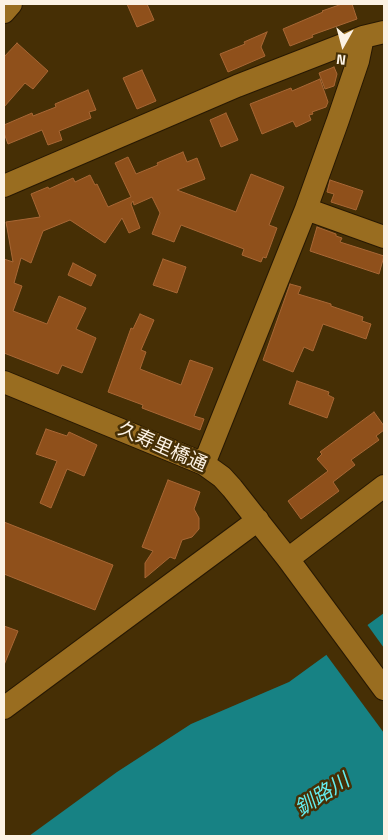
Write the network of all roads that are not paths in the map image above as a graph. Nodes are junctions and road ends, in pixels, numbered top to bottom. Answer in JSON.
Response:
{"nodes":[{"id":1,"x":11,"y":4,"type":"edge"},
{"id":2,"x":4,"y":12,"type":"edge"},
{"id":3,"x":374,"y":35,"type":"edge"},
{"id":4,"x":4,"y":186,"type":"edge"},
{"id":5,"x":306,"y":209,"type":"junction"},
{"id":6,"x":384,"y":237,"type":"edge"},
{"id":7,"x":4,"y":382,"type":"edge"},
{"id":8,"x":204,"y":464,"type":"junction"},
{"id":9,"x":384,"y":486,"type":"edge"},
{"id":10,"x":258,"y":520,"type":"junction"},
{"id":11,"x":288,"y":559,"type":"junction"},
{"id":12,"x":384,"y":689,"type":"edge"},
{"id":13,"x":4,"y":708,"type":"edge"}],
"edges":[{"from":1,"to":2,"type":"street"},
{"from":3,"to":4,"type":"street"},
{"from":3,"to":5,"type":"street"},
{"from":5,"to":6,"type":"street"},
{"from":5,"to":8,"type":"street"},
{"from":7,"to":8,"type":"street","name":"久寿里橋通"},
{"from":8,"to":10,"type":"street","name":"久寿里橋通"},
{"from":9,"to":11,"type":"street"},
{"from":10,"to":11,"type":"street","name":"久寿里橋通"},
{"from":10,"to":13,"type":"street"},
{"from":11,"to":12,"type":"street","name":"久寿里橋通"}]}
